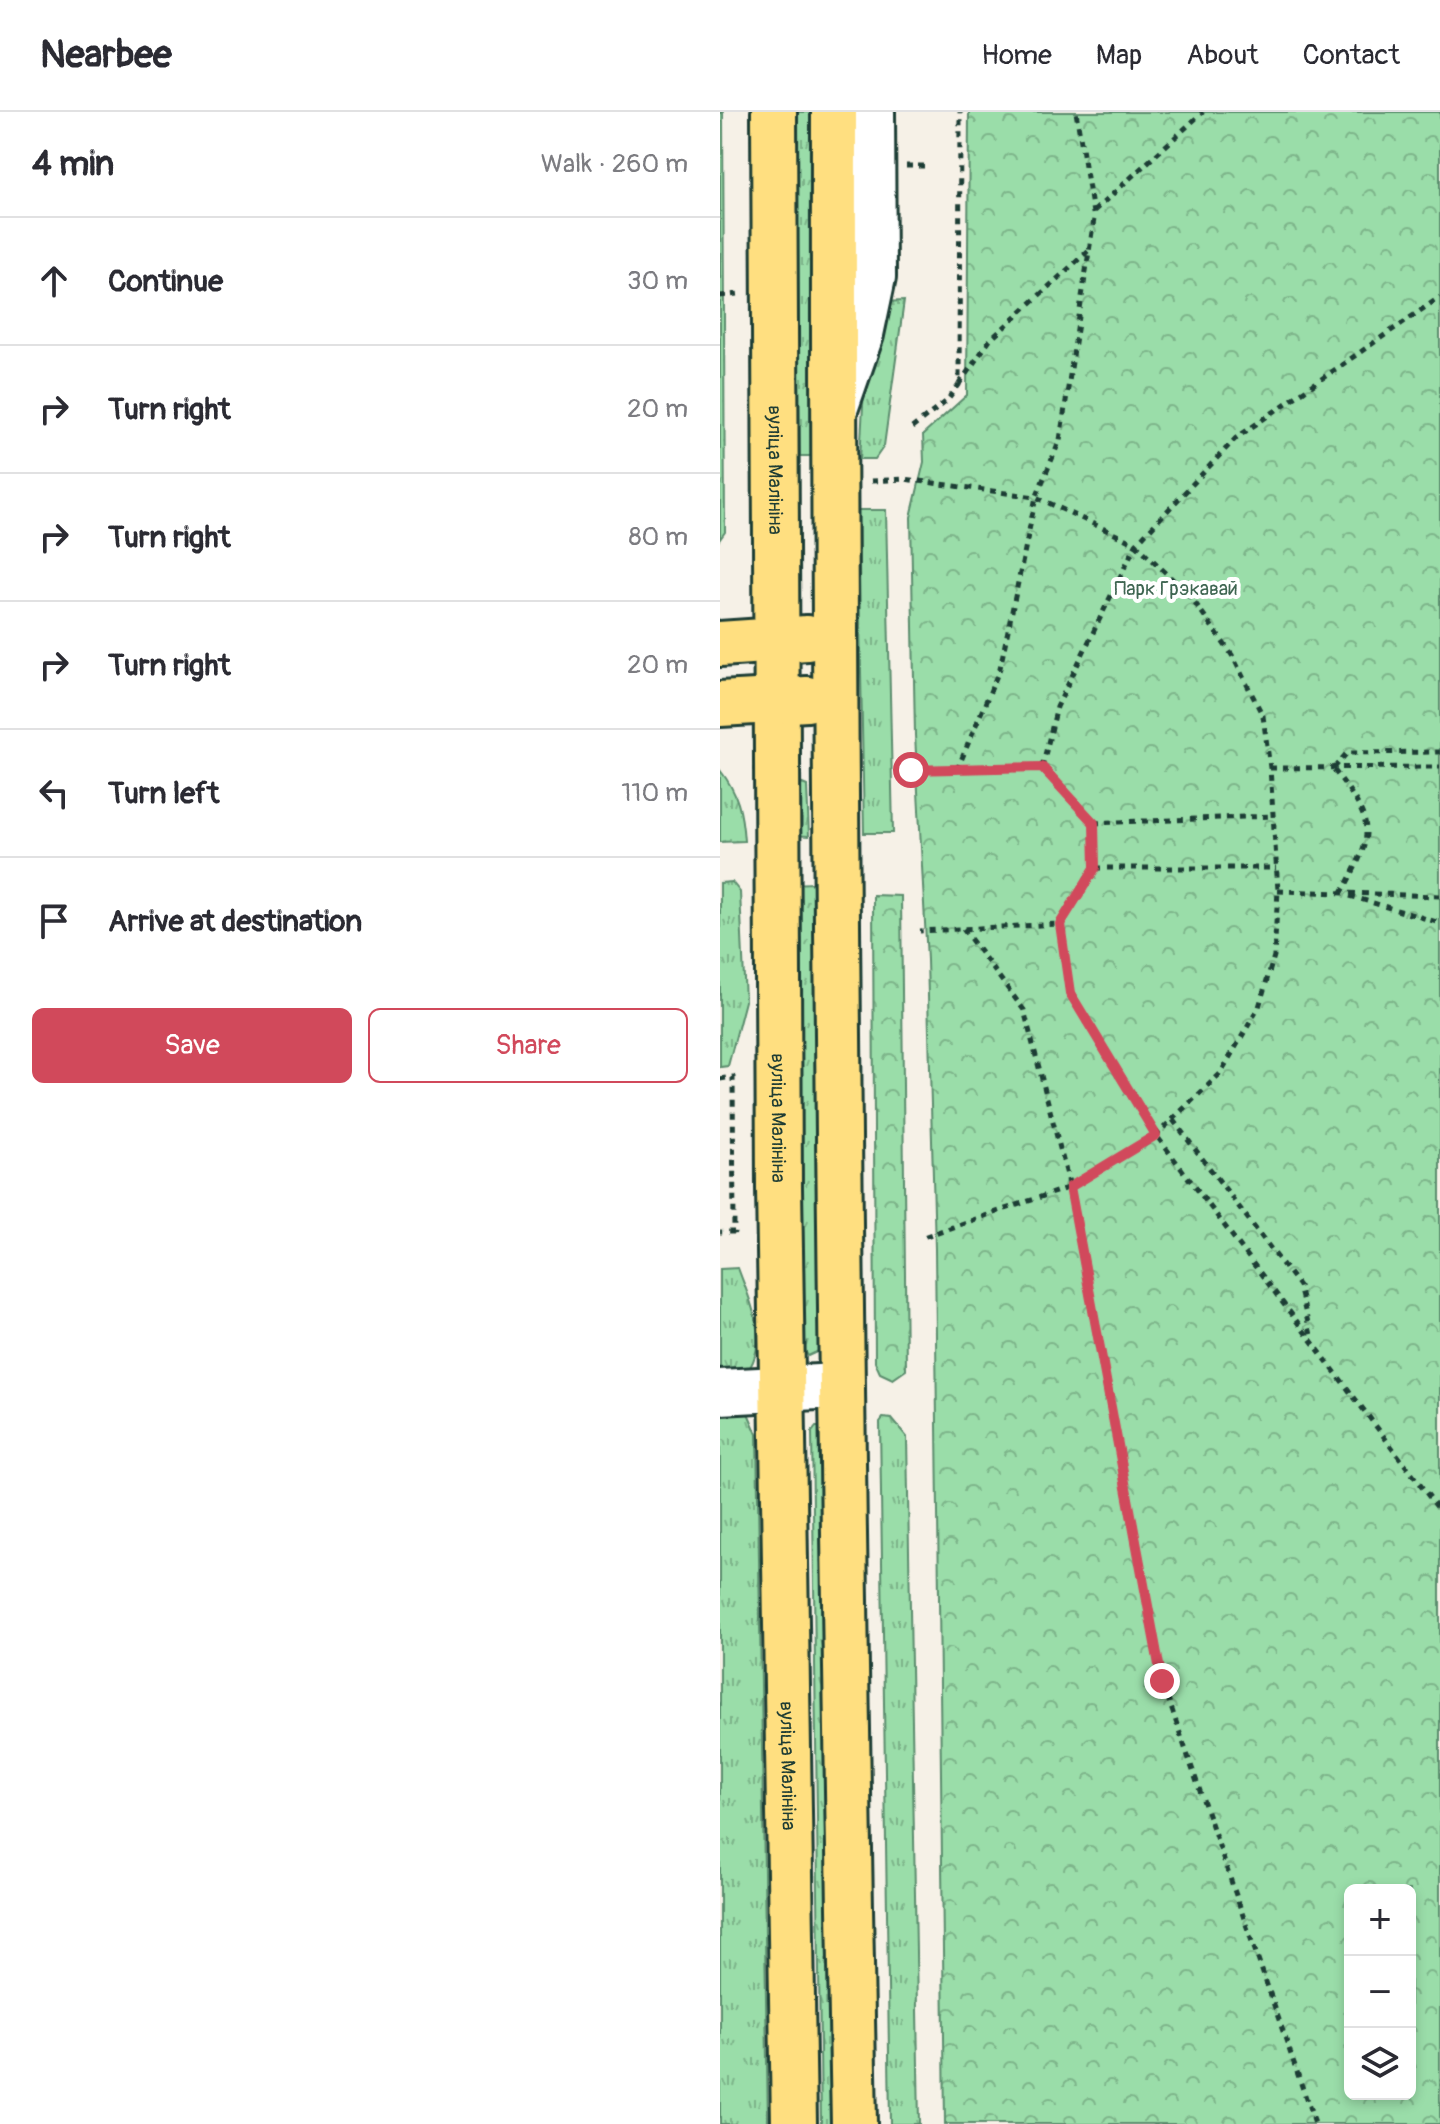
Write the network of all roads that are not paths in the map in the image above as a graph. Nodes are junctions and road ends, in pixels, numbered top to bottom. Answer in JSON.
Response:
{"nodes":[{"id":1,"x":774,"y":112,"type":"edge"},
{"id":2,"x":834,"y":112,"type":"edge"},
{"id":3,"x":872,"y":112,"type":"edge"},
{"id":4,"x":833,"y":412,"type":"junction"},
{"id":5,"x":833,"y":637,"type":"junction"},
{"id":6,"x":778,"y":640,"type":"junction"},
{"id":7,"x":720,"y":644,"type":"edge"},
{"id":8,"x":833,"y":698,"type":"junction"},
{"id":9,"x":778,"y":700,"type":"junction"},
{"id":10,"x":720,"y":704,"type":"edge"},
{"id":11,"x":839,"y":1386,"type":"junction"},
{"id":12,"x":783,"y":1388,"type":"junction"},
{"id":13,"x":720,"y":1392,"type":"edge"},
{"id":14,"x":794,"y":2124,"type":"edge"},
{"id":15,"x":854,"y":2124,"type":"edge"}],
"edges":[{"from":1,"to":6,"type":"main road","name":"вуліца Малініна"},
{"from":2,"to":4,"type":"main road"},
{"from":3,"to":4,"type":"lane"},
{"from":4,"to":5,"type":"main road"},
{"from":5,"to":6,"type":"main road"},
{"from":5,"to":8,"type":"main road"},
{"from":6,"to":7,"type":"main road"},
{"from":6,"to":9,"type":"main road","name":"вуліца Малініна"},
{"from":8,"to":9,"type":"main road"},
{"from":8,"to":11,"type":"main road"},
{"from":9,"to":10,"type":"main road"},
{"from":9,"to":12,"type":"main road","name":"вуліца Малініна"},
{"from":11,"to":12,"type":"lane"},
{"from":11,"to":15,"type":"main road"},
{"from":12,"to":13,"type":"lane"},
{"from":12,"to":14,"type":"main road","name":"вуліца Малініна"}]}
